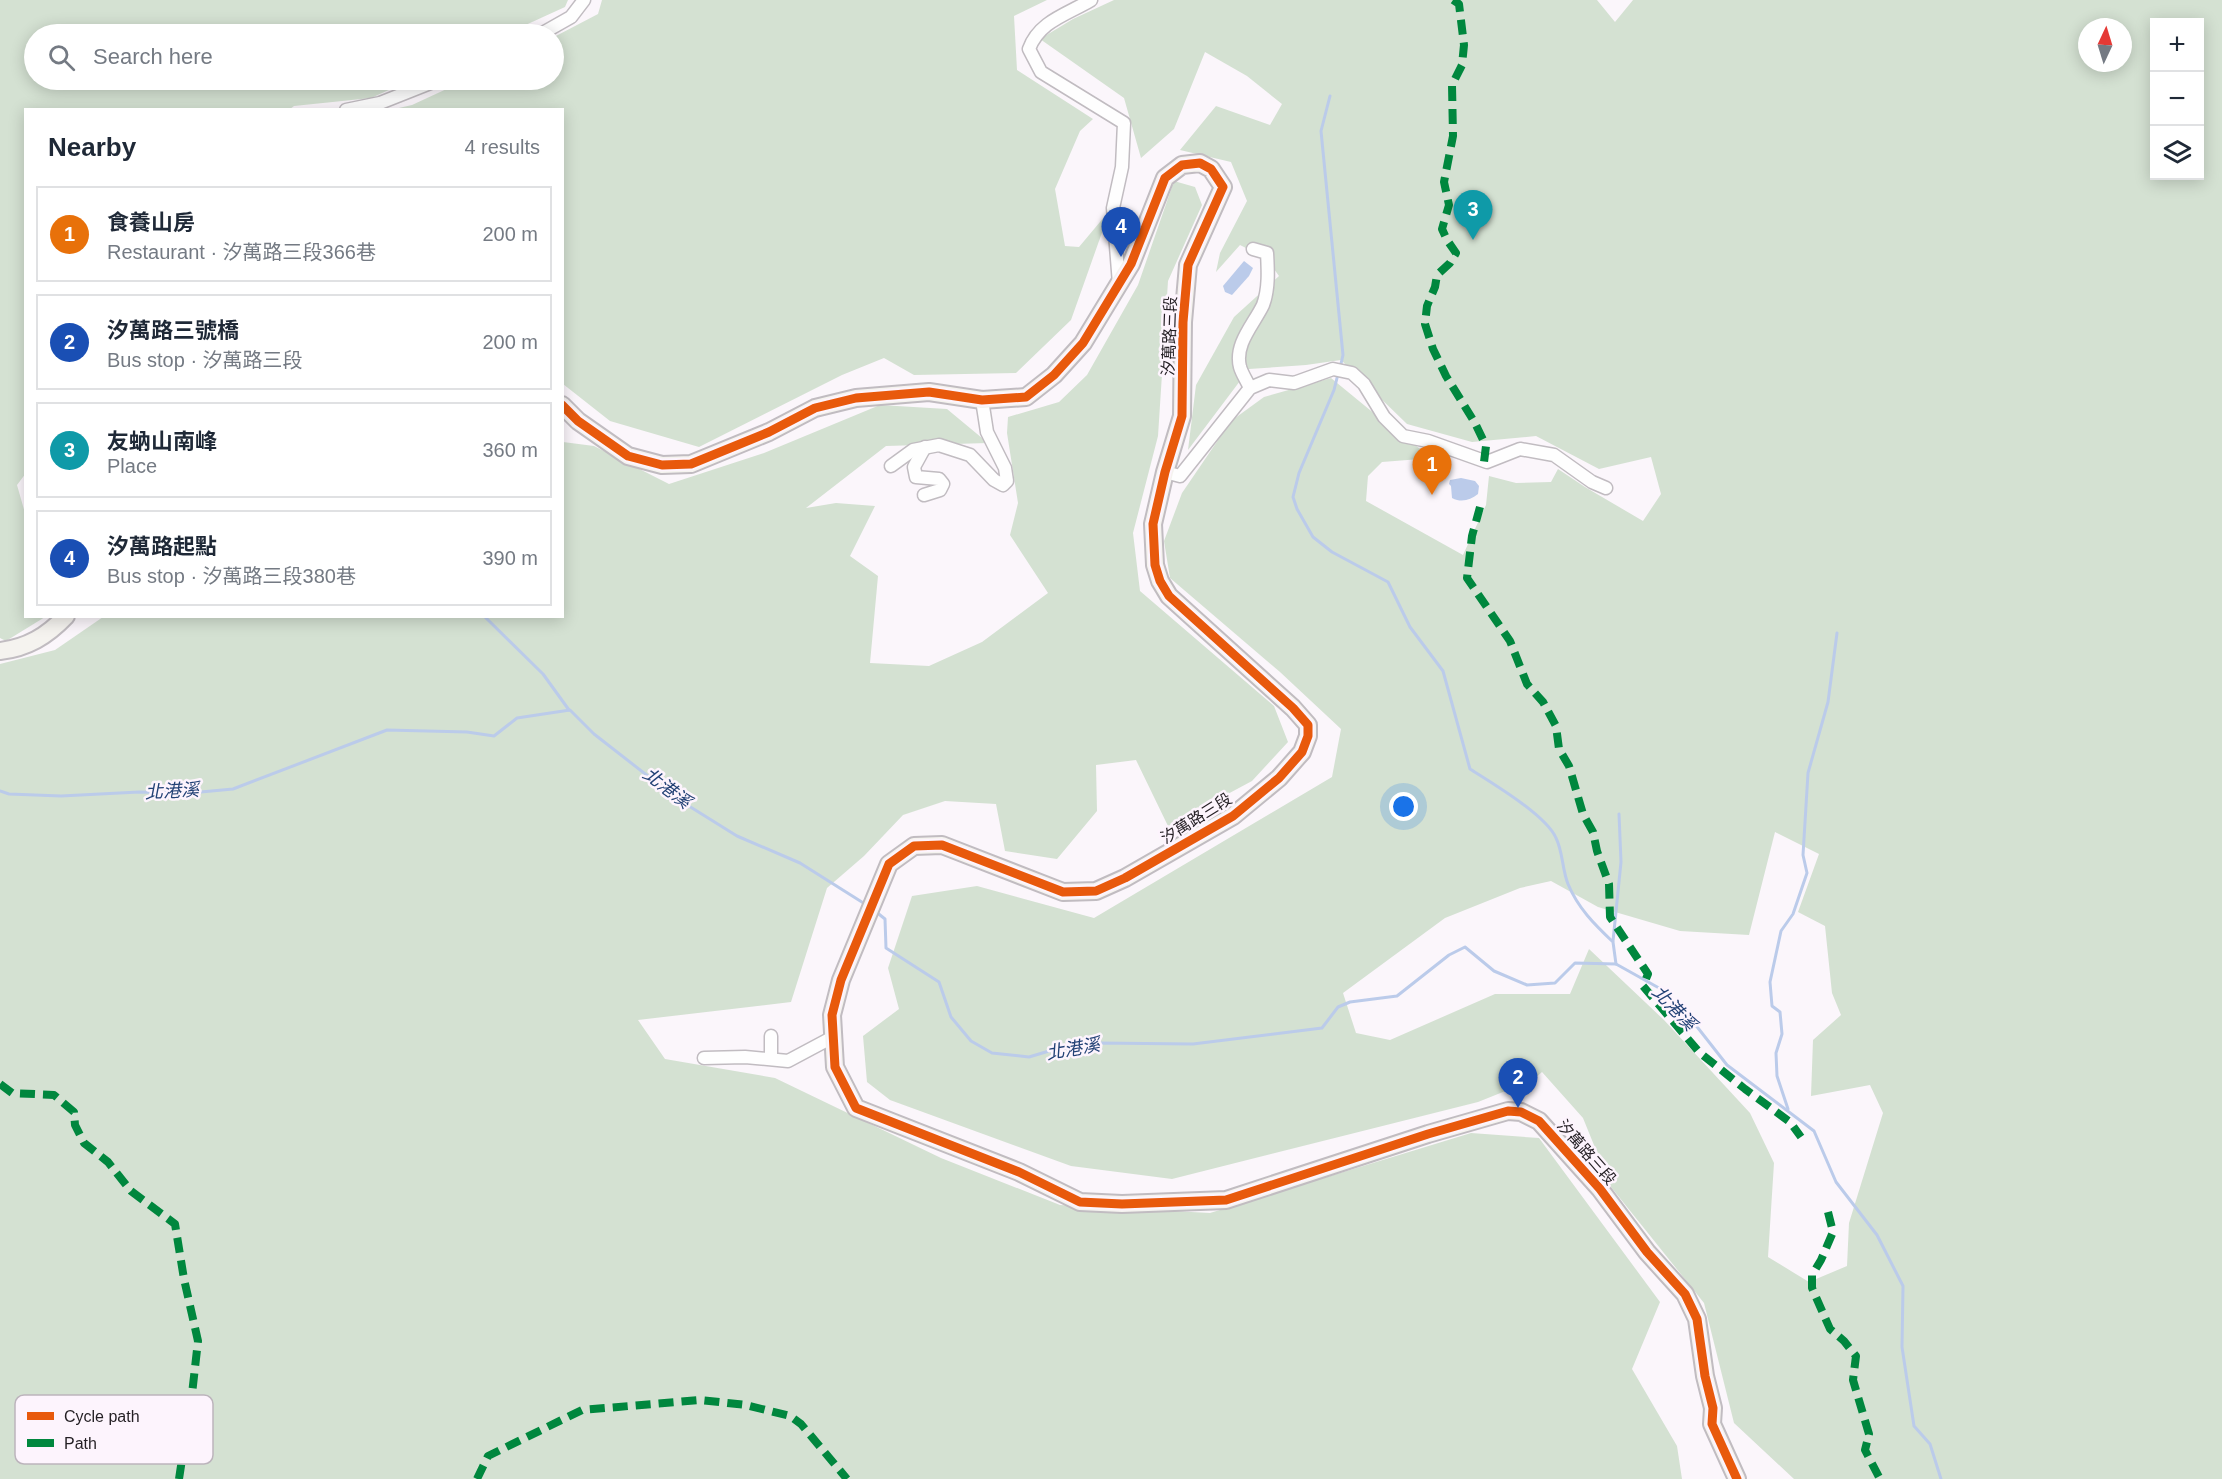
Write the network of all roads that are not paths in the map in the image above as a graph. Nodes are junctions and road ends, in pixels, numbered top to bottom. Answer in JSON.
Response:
{"nodes":[{"id":1,"x":584,"y":0,"type":"edge"},
{"id":2,"x":1091,"y":0,"type":"edge"},
{"id":3,"x":559,"y":24,"type":"edge"},
{"id":4,"x":413,"y":90,"type":"edge"},
{"id":5,"x":356,"y":108,"type":"edge"},
{"id":6,"x":1253,"y":249,"type":"dead end"},
{"id":7,"x":1119,"y":285,"type":"junction"},
{"id":8,"x":1250,"y":388,"type":"junction"},
{"id":9,"x":982,"y":400,"type":"junction"},
{"id":10,"x":564,"y":407,"type":"edge"},
{"id":11,"x":925,"y":447,"type":"junction"},
{"id":12,"x":891,"y":466,"type":"dead end"},
{"id":13,"x":1165,"y":472,"type":"junction"},
{"id":14,"x":1606,"y":488,"type":"dead end"},
{"id":15,"x":924,"y":495,"type":"dead end"},
{"id":16,"x":64,"y":618,"type":"edge"},
{"id":17,"x":0,"y":651,"type":"edge"},
{"id":18,"x":771,"y":1036,"type":"dead end"},
{"id":19,"x":833,"y":1037,"type":"junction"},
{"id":20,"x":704,"y":1058,"type":"dead end"},
{"id":21,"x":771,"y":1058,"type":"junction"},
{"id":22,"x":1737,"y":1479,"type":"edge"}],
"edges":[{"from":1,"to":3,"type":"street"},
{"from":2,"to":7,"type":"street"},
{"from":4,"to":5,"type":"street"},
{"from":6,"to":8,"type":"street"},
{"from":7,"to":9,"type":"street","name":"汐萬路三段"},
{"from":7,"to":13,"type":"street","name":"汐萬路三段"},
{"from":8,"to":13,"type":"street"},
{"from":8,"to":14,"type":"street"},
{"from":9,"to":10,"type":"street","name":"汐萬路三段"},
{"from":9,"to":11,"type":"street"},
{"from":11,"to":12,"type":"street"},
{"from":11,"to":15,"type":"street"},
{"from":13,"to":19,"type":"street","name":"汐萬路三段"},
{"from":16,"to":17,"type":"street"},
{"from":18,"to":21,"type":"street"},
{"from":19,"to":21,"type":"street"},
{"from":19,"to":22,"type":"street","name":"汐萬路三段"},
{"from":20,"to":21,"type":"street"}]}
